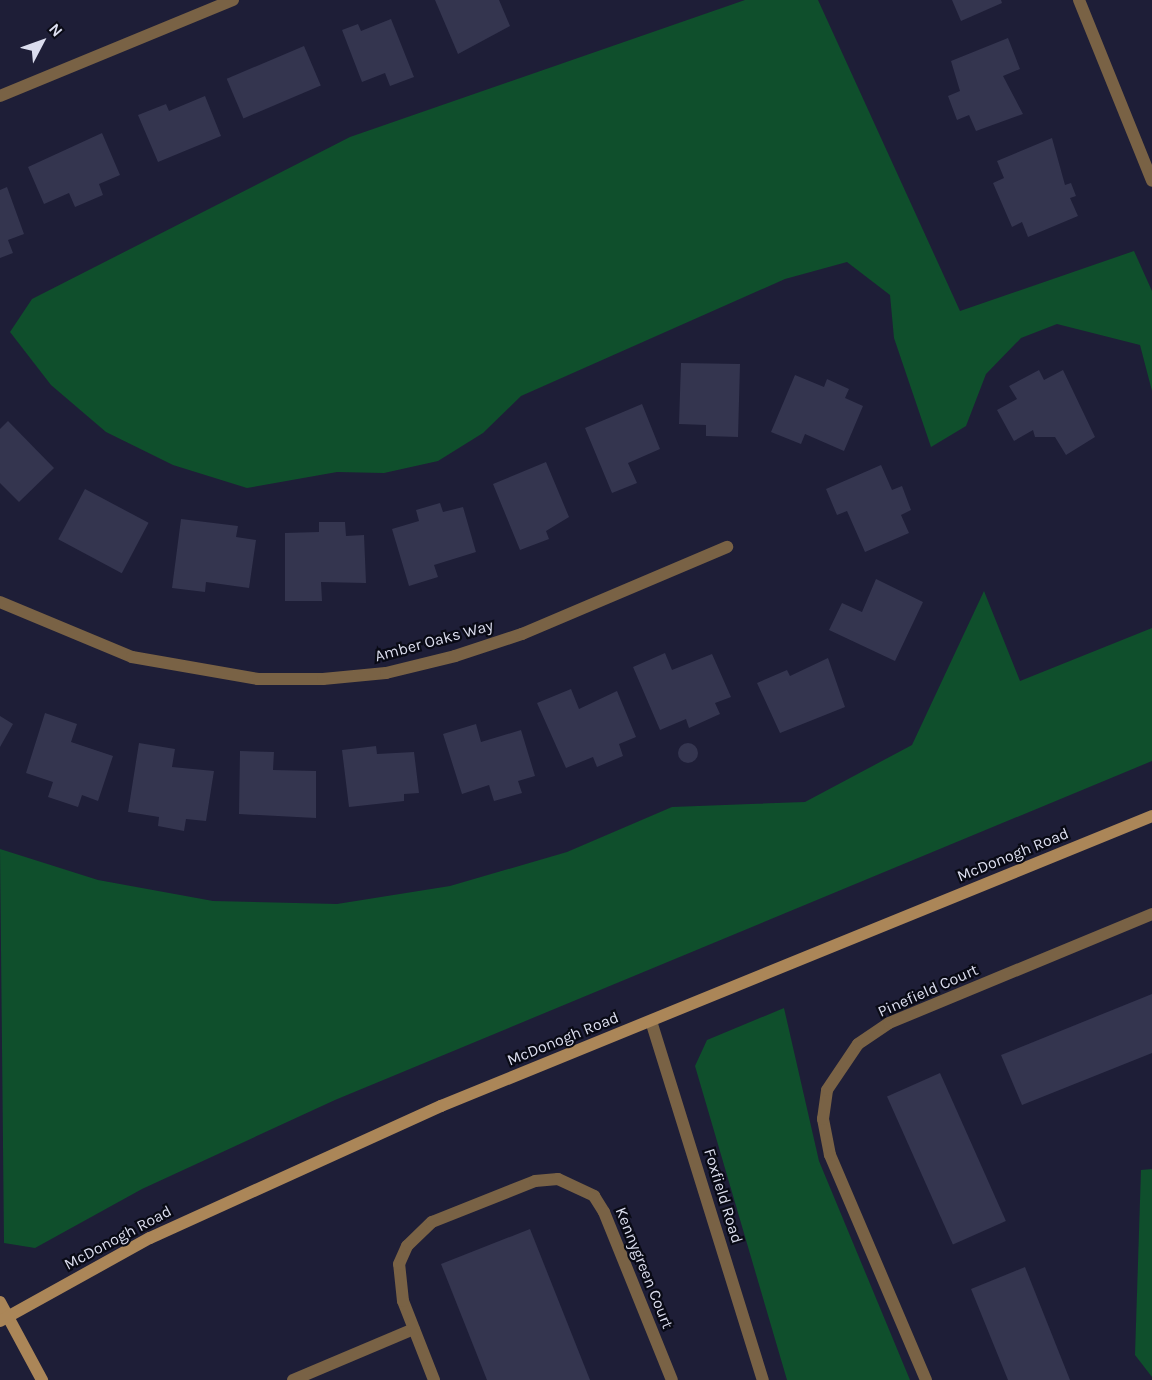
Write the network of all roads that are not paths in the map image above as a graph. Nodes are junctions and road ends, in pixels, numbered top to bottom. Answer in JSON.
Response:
{"nodes":[{"id":1,"x":233,"y":0,"type":"edge"},
{"id":2,"x":1078,"y":0,"type":"edge"},
{"id":3,"x":0,"y":96,"type":"edge"},
{"id":4,"x":1152,"y":181,"type":"edge"},
{"id":5,"x":727,"y":547,"type":"dead end"},
{"id":6,"x":0,"y":602,"type":"edge"},
{"id":7,"x":1152,"y":816,"type":"edge"},
{"id":8,"x":1152,"y":914,"type":"edge"},
{"id":9,"x":651,"y":1021,"type":"junction"},
{"id":10,"x":0,"y":1302,"type":"edge"},
{"id":11,"x":4,"y":1318,"type":"edge"},
{"id":12,"x":414,"y":1329,"type":"junction"},
{"id":13,"x":42,"y":1380,"type":"edge"},
{"id":14,"x":293,"y":1380,"type":"edge"},
{"id":15,"x":434,"y":1380,"type":"edge"},
{"id":16,"x":672,"y":1380,"type":"edge"},
{"id":17,"x":763,"y":1380,"type":"edge"},
{"id":18,"x":926,"y":1380,"type":"edge"}],
"edges":[{"from":1,"to":3,"type":"street"},
{"from":2,"to":4,"type":"street"},
{"from":5,"to":6,"type":"street","name":"Amber Oaks Way"},
{"from":7,"to":9,"type":"main road","name":"McDonogh Road"},
{"from":8,"to":18,"type":"street","name":"Pinefield Court"},
{"from":9,"to":11,"type":"main road","name":"McDonogh Road"},
{"from":9,"to":17,"type":"street","name":"Foxfield Road"},
{"from":10,"to":11,"type":"main road"},
{"from":11,"to":13,"type":"main road"},
{"from":12,"to":14,"type":"street"},
{"from":12,"to":15,"type":"street","name":"Kennygreen Court"},
{"from":12,"to":16,"type":"street","name":"Kennygreen Court"}]}
